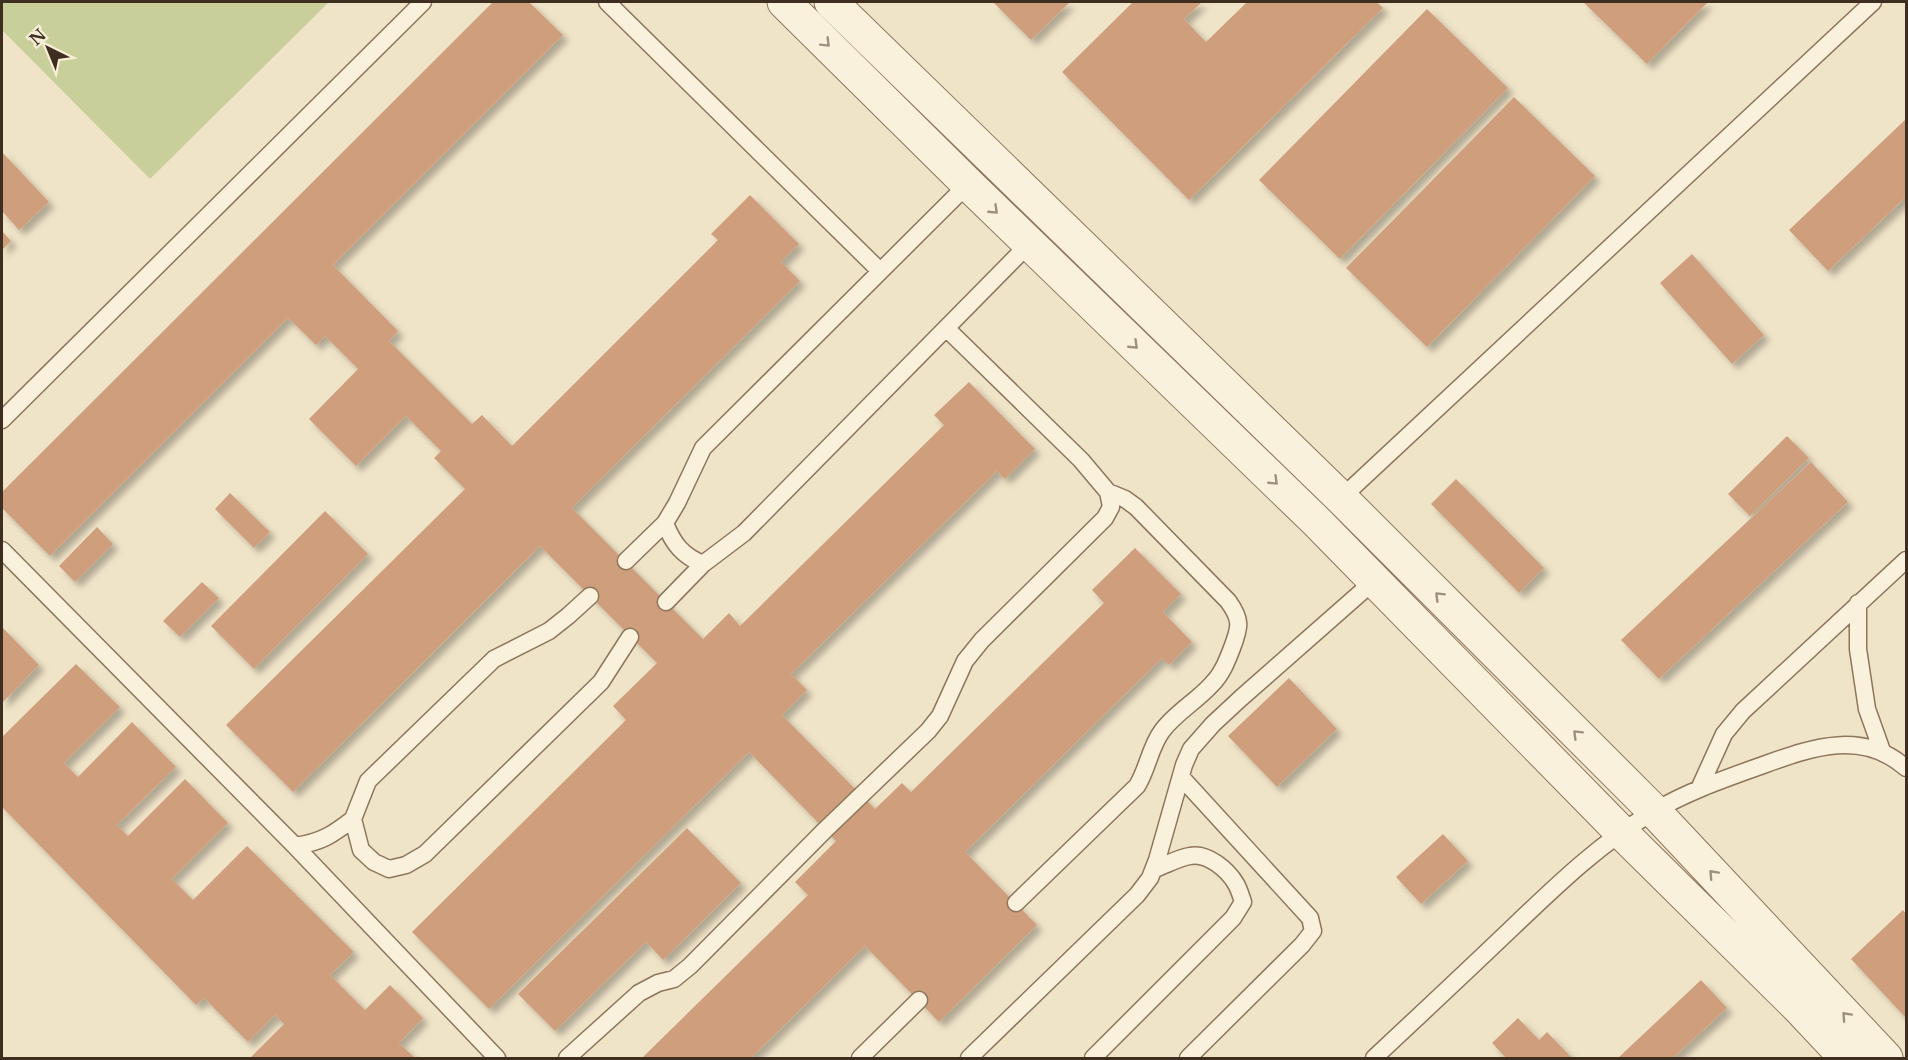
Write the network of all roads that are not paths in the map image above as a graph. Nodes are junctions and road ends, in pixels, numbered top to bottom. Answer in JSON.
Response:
{"nodes":[{"id":1,"x":423,"y":2,"type":"edge"},
{"id":2,"x":607,"y":2,"type":"edge"},
{"id":3,"x":784,"y":2,"type":"edge"},
{"id":4,"x":831,"y":2,"type":"edge"},
{"id":5,"x":1873,"y":2,"type":"edge"},
{"id":6,"x":968,"y":184,"type":"junction"},
{"id":7,"x":1029,"y":244,"type":"junction"},
{"id":8,"x":880,"y":271,"type":"junction"},
{"id":9,"x":946,"y":328,"type":"junction"},
{"id":10,"x":2,"y":420,"type":"edge"},
{"id":11,"x":1108,"y":492,"type":"junction"},
{"id":12,"x":1341,"y":498,"type":"junction"},
{"id":13,"x":1317,"y":522,"type":"junction"},
{"id":14,"x":665,"y":523,"type":"junction"},
{"id":15,"x":2,"y":550,"type":"edge"},
{"id":16,"x":1906,"y":560,"type":"edge"},
{"id":17,"x":626,"y":561,"type":"dead end"},
{"id":18,"x":703,"y":564,"type":"junction"},
{"id":19,"x":1374,"y":581,"type":"junction"},
{"id":20,"x":590,"y":596,"type":"dead end"},
{"id":21,"x":666,"y":602,"type":"dead end"},
{"id":22,"x":1858,"y":603,"type":"junction"},
{"id":23,"x":630,"y":637,"type":"dead end"},
{"id":24,"x":1882,"y":751,"type":"junction"},
{"id":25,"x":1906,"y":768,"type":"edge"},
{"id":26,"x":1181,"y":777,"type":"junction"},
{"id":27,"x":1699,"y":789,"type":"junction"},
{"id":28,"x":1654,"y":811,"type":"junction"},
{"id":29,"x":353,"y":819,"type":"junction"},
{"id":30,"x":1621,"y":832,"type":"junction"},
{"id":31,"x":295,"y":846,"type":"junction"},
{"id":32,"x":1154,"y":869,"type":"junction"},
{"id":33,"x":1016,"y":903,"type":"dead end"},
{"id":34,"x":919,"y":1000,"type":"dead end"},
{"id":35,"x":497,"y":1059,"type":"edge"},
{"id":36,"x":567,"y":1059,"type":"edge"},
{"id":37,"x":860,"y":1059,"type":"edge"},
{"id":38,"x":969,"y":1059,"type":"edge"},
{"id":39,"x":1093,"y":1059,"type":"edge"},
{"id":40,"x":1188,"y":1059,"type":"edge"},
{"id":41,"x":1374,"y":1059,"type":"edge"},
{"id":42,"x":1846,"y":1059,"type":"edge"},
{"id":43,"x":1886,"y":1059,"type":"edge"}],
"edges":[{"from":1,"to":10,"type":"lane"},
{"from":2,"to":8,"type":"lane"},
{"from":3,"to":6,"type":"street","one_way":true},
{"from":4,"to":12,"type":"street"},
{"from":5,"to":12,"type":"lane"},
{"from":6,"to":7,"type":"street","one_way":true},
{"from":6,"to":8,"type":"lane"},
{"from":7,"to":9,"type":"lane"},
{"from":7,"to":13,"type":"street","one_way":true},
{"from":8,"to":14,"type":"lane"},
{"from":9,"to":11,"type":"lane"},
{"from":9,"to":18,"type":"lane"},
{"from":11,"to":33,"type":"lane"},
{"from":11,"to":36,"type":"lane"},
{"from":12,"to":13,"type":"lane"},
{"from":28,"to":12,"type":"street","one_way":true},
{"from":13,"to":19,"type":"street"},
{"from":14,"to":17,"type":"lane"},
{"from":14,"to":18,"type":"lane"},
{"from":15,"to":31,"type":"lane"},
{"from":16,"to":22,"type":"lane"},
{"from":18,"to":21,"type":"lane"},
{"from":19,"to":26,"type":"lane"},
{"from":19,"to":30,"type":"street"},
{"from":20,"to":29,"type":"lane"},
{"from":22,"to":24,"type":"lane"},
{"from":22,"to":27,"type":"lane"},
{"from":23,"to":29,"type":"lane"},
{"from":24,"to":25,"type":"lane"},
{"from":24,"to":27,"type":"lane"},
{"from":26,"to":32,"type":"lane"},
{"from":26,"to":40,"type":"lane"},
{"from":27,"to":28,"type":"lane"},
{"from":28,"to":30,"type":"lane"},
{"from":43,"to":28,"type":"street","one_way":true},
{"from":29,"to":31,"type":"lane"},
{"from":30,"to":41,"type":"lane"},
{"from":30,"to":42,"type":"street"},
{"from":31,"to":35,"type":"lane"},
{"from":32,"to":38,"type":"lane"},
{"from":32,"to":39,"type":"lane"},
{"from":34,"to":37,"type":"lane"}]}
